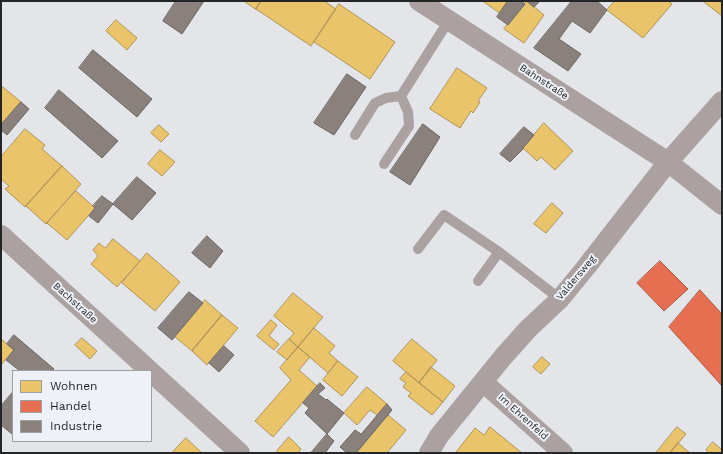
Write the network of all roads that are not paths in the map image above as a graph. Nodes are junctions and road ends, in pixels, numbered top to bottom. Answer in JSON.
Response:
{"nodes":[{"id":1,"x":419,"y":1,"type":"edge"},
{"id":2,"x":449,"y":20,"type":"junction"},
{"id":3,"x":401,"y":96,"type":"junction"},
{"id":4,"x":722,"y":101,"type":"edge"},
{"id":5,"x":355,"y":135,"type":"dead end"},
{"id":6,"x":668,"y":162,"type":"junction"},
{"id":7,"x":384,"y":164,"type":"dead end"},
{"id":8,"x":722,"y":204,"type":"edge"},
{"id":9,"x":1,"y":235,"type":"edge"},
{"id":10,"x":418,"y":249,"type":"dead end"},
{"id":11,"x":499,"y":252,"type":"junction"},
{"id":12,"x":478,"y":281,"type":"dead end"},
{"id":13,"x":560,"y":299,"type":"junction"},
{"id":14,"x":148,"y":370,"type":"edge"},
{"id":15,"x":152,"y":374,"type":"edge"},
{"id":16,"x":483,"y":382,"type":"junction"},
{"id":17,"x":240,"y":453,"type":"edge"},
{"id":18,"x":429,"y":453,"type":"edge"},
{"id":19,"x":563,"y":453,"type":"edge"}],
"edges":[{"from":1,"to":2,"type":"street","name":"Bahnstraße"},
{"from":2,"to":3,"type":"lane"},
{"from":2,"to":6,"type":"street","name":"Bahnstraße"},
{"from":3,"to":5,"type":"lane"},
{"from":3,"to":7,"type":"lane"},
{"from":4,"to":6,"type":"street","name":"Valdersweg"},
{"from":6,"to":8,"type":"street","name":"Bahnstraße"},
{"from":6,"to":13,"type":"street","name":"Valdersweg"},
{"from":9,"to":14,"type":"street","name":"Bachstraße"},
{"from":10,"to":11,"type":"lane"},
{"from":11,"to":12,"type":"lane"},
{"from":11,"to":13,"type":"lane"},
{"from":13,"to":16,"type":"street","name":"Valdersweg"},
{"from":15,"to":17,"type":"street","name":"Bachstraße"},
{"from":16,"to":18,"type":"street","name":"Valdersweg"},
{"from":16,"to":19,"type":"street","name":"Im Ehrenfeld"}]}
